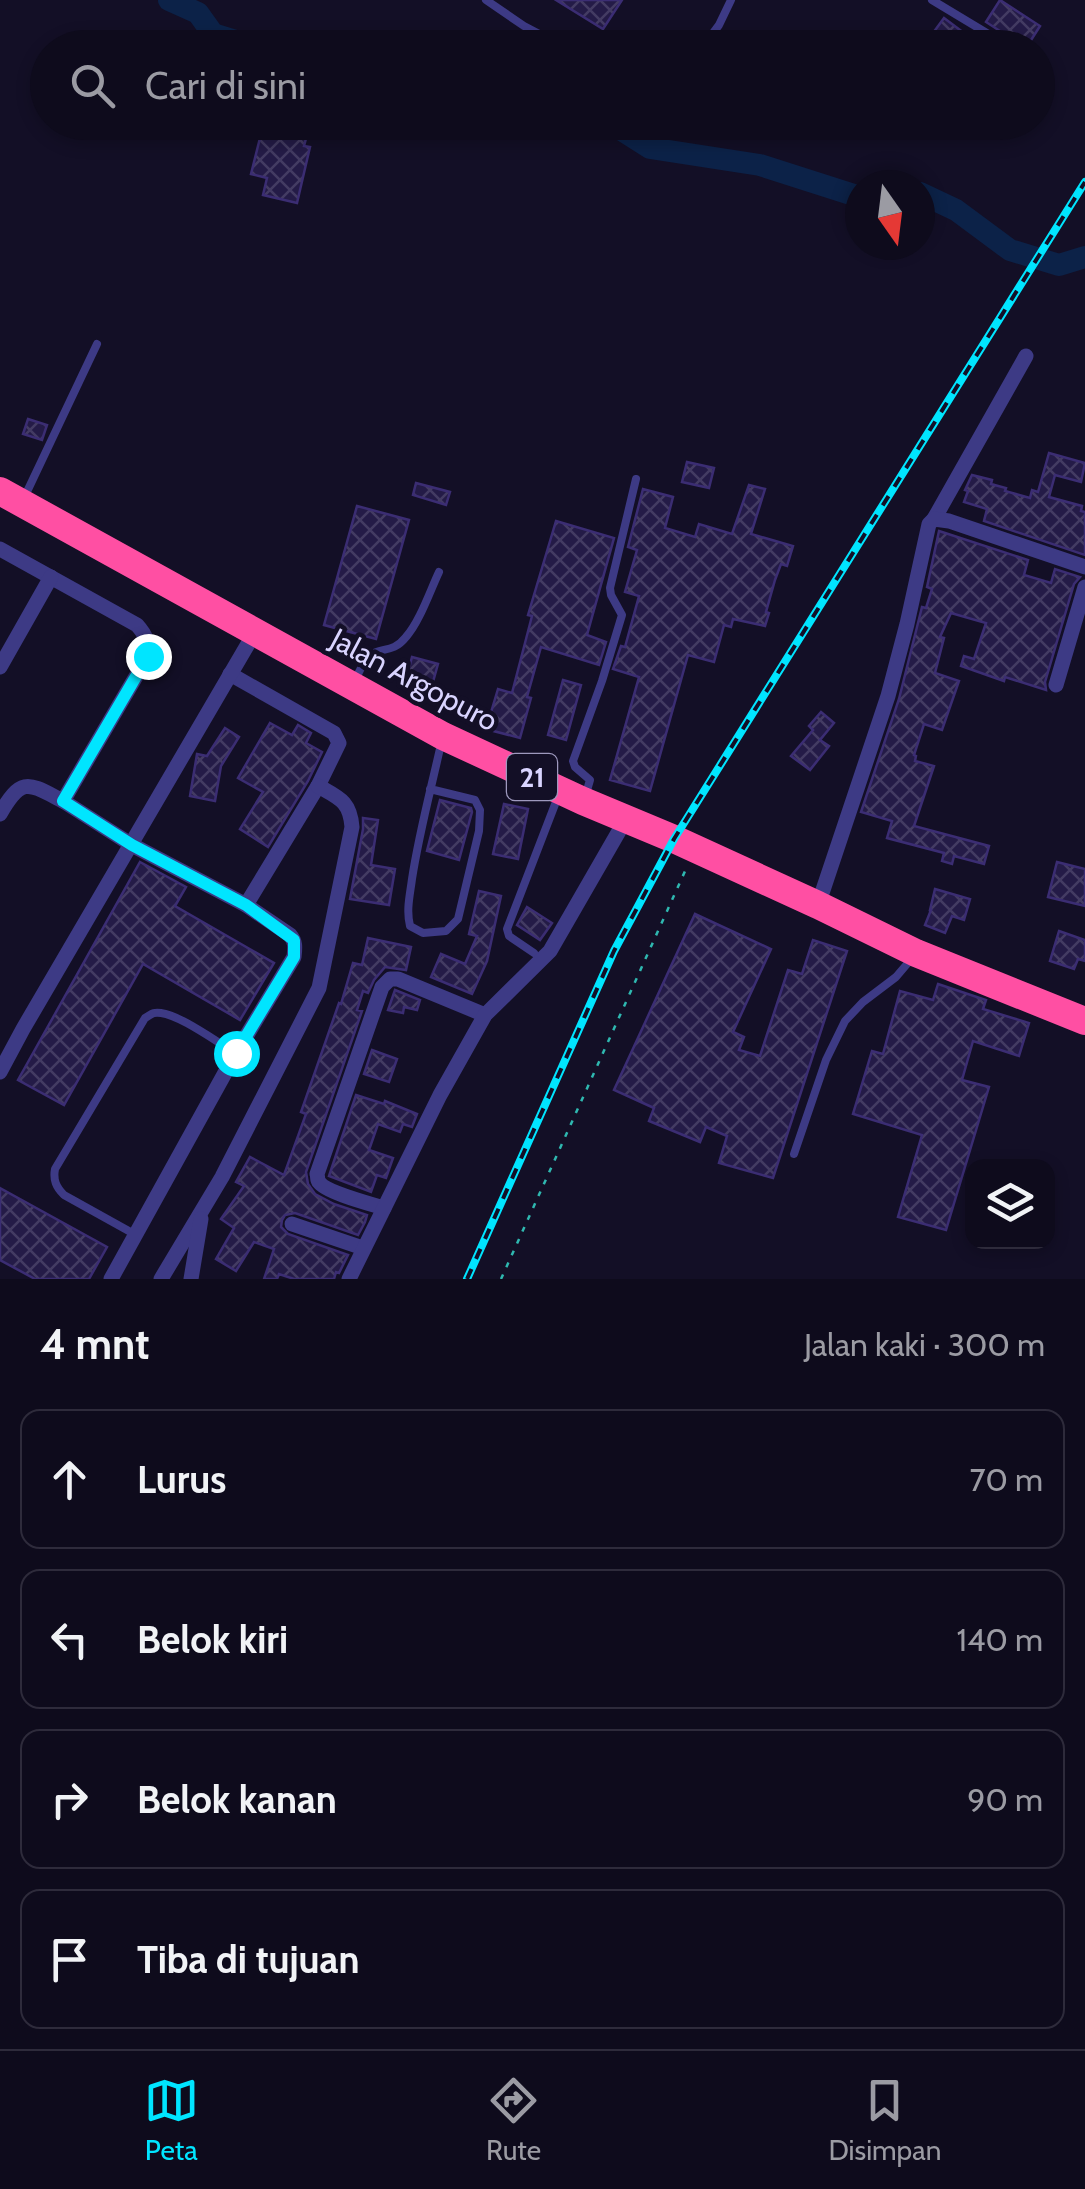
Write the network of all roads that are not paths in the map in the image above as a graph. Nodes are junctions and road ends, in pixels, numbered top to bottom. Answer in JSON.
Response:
{"nodes":[{"id":1,"x":486,"y":0,"type":"edge"},
{"id":2,"x":731,"y":0,"type":"edge"},
{"id":3,"x":932,"y":0,"type":"edge"},
{"id":4,"x":499,"y":3,"type":"edge"},
{"id":5,"x":532,"y":30,"type":"edge"},
{"id":6,"x":715,"y":30,"type":"edge"},
{"id":7,"x":982,"y":30,"type":"edge"},
{"id":8,"x":98,"y":344,"type":"dead end"},
{"id":9,"x":1026,"y":356,"type":"dead end"},
{"id":10,"x":636,"y":479,"type":"dead end"},
{"id":11,"x":11,"y":497,"type":"edge"},
{"id":12,"x":934,"y":520,"type":"junction"},
{"id":13,"x":0,"y":549,"type":"edge"},
{"id":14,"x":1085,"y":567,"type":"edge"},
{"id":15,"x":439,"y":572,"type":"dead end"},
{"id":16,"x":51,"y":576,"type":"junction"},
{"id":17,"x":1085,"y":587,"type":"edge"},
{"id":18,"x":255,"y":632,"type":"junction"},
{"id":19,"x":0,"y":668,"type":"edge"},
{"id":20,"x":230,"y":674,"type":"junction"},
{"id":21,"x":1056,"y":685,"type":"dead end"},
{"id":22,"x":354,"y":686,"type":"junction"},
{"id":23,"x":443,"y":736,"type":"junction"},
{"id":24,"x":318,"y":786,"type":"junction"},
{"id":25,"x":430,"y":788,"type":"junction"},
{"id":26,"x":572,"y":796,"type":"junction"},
{"id":27,"x":63,"y":801,"type":"junction"},
{"id":28,"x":0,"y":814,"type":"edge"},
{"id":29,"x":626,"y":819,"type":"junction"},
{"id":30,"x":132,"y":845,"type":"junction"},
{"id":31,"x":246,"y":905,"type":"junction"},
{"id":32,"x":818,"y":905,"type":"junction"},
{"id":33,"x":534,"y":953,"type":"dead end"},
{"id":34,"x":916,"y":954,"type":"junction"},
{"id":35,"x":485,"y":1015,"type":"junction"},
{"id":36,"x":1085,"y":1021,"type":"edge"},
{"id":37,"x":236,"y":1053,"type":"junction"},
{"id":38,"x":0,"y":1072,"type":"edge"},
{"id":39,"x":794,"y":1154,"type":"dead end"},
{"id":40,"x":384,"y":1208,"type":"junction"},
{"id":41,"x":202,"y":1213,"type":"junction"},
{"id":42,"x":292,"y":1224,"type":"dead end"},
{"id":43,"x":136,"y":1236,"type":"junction"},
{"id":44,"x":363,"y":1248,"type":"junction"},
{"id":45,"x":111,"y":1279,"type":"edge"},
{"id":46,"x":161,"y":1279,"type":"edge"},
{"id":47,"x":190,"y":1279,"type":"edge"},
{"id":48,"x":349,"y":1279,"type":"edge"}],
"edges":[{"from":1,"to":4,"type":"lane"},
{"from":2,"to":6,"type":"lane"},
{"from":3,"to":7,"type":"lane"},
{"from":4,"to":5,"type":"lane"},
{"from":8,"to":11,"type":"lane"},
{"from":9,"to":12,"type":"street"},
{"from":10,"to":26,"type":"lane"},
{"from":11,"to":18,"type":"highway","name":"Jalan Argopuro","number":"21"},
{"from":12,"to":14,"type":"street"},
{"from":12,"to":32,"type":"street"},
{"from":13,"to":16,"type":"street"},
{"from":15,"to":22,"type":"lane"},
{"from":16,"to":19,"type":"street"},
{"from":16,"to":27,"type":"street"},
{"from":17,"to":21,"type":"street"},
{"from":18,"to":20,"type":"street"},
{"from":18,"to":22,"type":"highway","name":"Jalan Argopuro","number":"21"},
{"from":20,"to":24,"type":"street"},
{"from":20,"to":30,"type":"street"},
{"from":22,"to":23,"type":"highway","name":"Jalan Argopuro","number":"21"},
{"from":23,"to":25,"type":"lane"},
{"from":23,"to":26,"type":"highway","name":"Jalan Argopuro","number":"21"},
{"from":24,"to":31,"type":"street"},
{"from":24,"to":41,"type":"street"},
{"from":25,"to":25,"type":"lane"},
{"from":26,"to":29,"type":"highway","name":"Jalan Argopuro","number":"21"},
{"from":26,"to":33,"type":"lane"},
{"from":27,"to":28,"type":"street"},
{"from":27,"to":30,"type":"street"},
{"from":29,"to":32,"type":"highway","name":"Jalan Argopuro","number":"21"},
{"from":29,"to":35,"type":"street"},
{"from":30,"to":31,"type":"street"},
{"from":30,"to":38,"type":"street"},
{"from":31,"to":37,"type":"street"},
{"from":32,"to":34,"type":"highway","name":"Jalan Argopuro","number":"21"},
{"from":34,"to":36,"type":"highway","name":"Jalan Argopuro","number":"21"},
{"from":34,"to":39,"type":"lane"},
{"from":35,"to":40,"type":"street"},
{"from":35,"to":40,"type":"street"},
{"from":37,"to":43,"type":"street"},
{"from":37,"to":43,"type":"lane"},
{"from":40,"to":44,"type":"street"},
{"from":41,"to":46,"type":"street"},
{"from":41,"to":47,"type":"street"},
{"from":42,"to":44,"type":"street"},
{"from":43,"to":45,"type":"street"},
{"from":44,"to":48,"type":"street"}]}
